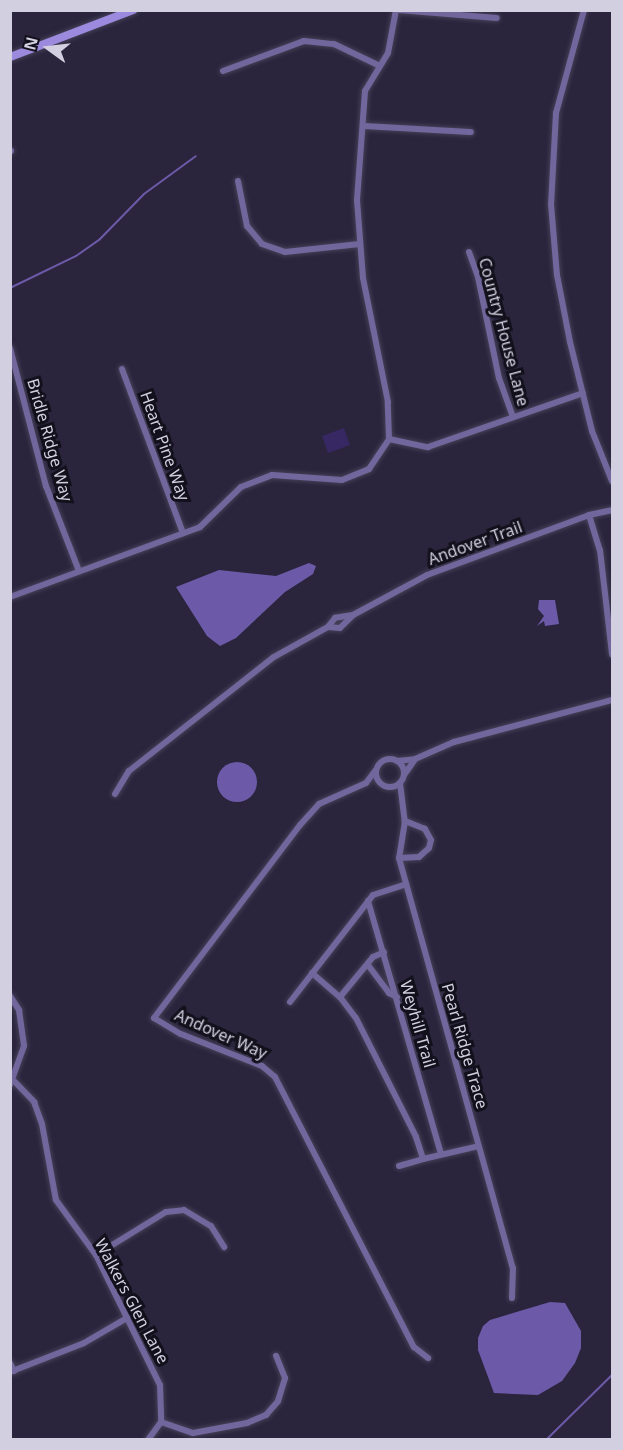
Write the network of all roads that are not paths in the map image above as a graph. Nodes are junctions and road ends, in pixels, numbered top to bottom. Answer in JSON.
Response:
{"nodes":[{"id":1,"x":133,"y":10,"type":"edge"},
{"id":2,"x":397,"y":10,"type":"edge"},
{"id":3,"x":584,"y":10,"type":"edge"},
{"id":4,"x":497,"y":18,"type":"dead end"},
{"id":5,"x":10,"y":57,"type":"edge"},
{"id":6,"x":380,"y":66,"type":"junction"},
{"id":7,"x":223,"y":71,"type":"dead end"},
{"id":8,"x":363,"y":126,"type":"junction"},
{"id":9,"x":471,"y":132,"type":"dead end"},
{"id":10,"x":238,"y":181,"type":"dead end"},
{"id":11,"x":360,"y":244,"type":"junction"},
{"id":12,"x":469,"y":252,"type":"dead end"},
{"id":13,"x":10,"y":348,"type":"edge"},
{"id":14,"x":122,"y":369,"type":"dead end"},
{"id":15,"x":583,"y":393,"type":"junction"},
{"id":16,"x":513,"y":417,"type":"junction"},
{"id":17,"x":389,"y":439,"type":"junction"},
{"id":18,"x":612,"y":481,"type":"edge"},
{"id":19,"x":612,"y":510,"type":"edge"},
{"id":20,"x":589,"y":515,"type":"junction"},
{"id":21,"x":183,"y":533,"type":"junction"},
{"id":22,"x":79,"y":571,"type":"junction"},
{"id":23,"x":10,"y":597,"type":"edge"},
{"id":24,"x":352,"y":615,"type":"junction"},
{"id":25,"x":328,"y":627,"type":"junction"},
{"id":26,"x":612,"y":654,"type":"edge"},
{"id":27,"x":612,"y":700,"type":"edge"},
{"id":28,"x":415,"y":759,"type":"junction"},
{"id":29,"x":397,"y":761,"type":"junction"},
{"id":30,"x":375,"y":771,"type":"junction"},
{"id":31,"x":404,"y":775,"type":"junction"},
{"id":32,"x":366,"y":783,"type":"junction"},
{"id":33,"x":400,"y":783,"type":"junction"},
{"id":34,"x":385,"y":787,"type":"junction"},
{"id":35,"x":116,"y":794,"type":"dead end"},
{"id":36,"x":401,"y":800,"type":"junction"},
{"id":37,"x":405,"y":821,"type":"junction"},
{"id":38,"x":399,"y":858,"type":"junction"},
{"id":39,"x":406,"y":884,"type":"junction"},
{"id":40,"x":368,"y":901,"type":"junction"},
{"id":41,"x":384,"y":952,"type":"junction"},
{"id":42,"x":368,"y":965,"type":"junction"},
{"id":43,"x":312,"y":973,"type":"junction"},
{"id":44,"x":10,"y":996,"type":"edge"},
{"id":45,"x":340,"y":997,"type":"junction"},
{"id":46,"x":397,"y":997,"type":"junction"},
{"id":47,"x":290,"y":1002,"type":"dead end"},
{"id":48,"x":13,"y":1083,"type":"edge"},
{"id":49,"x":479,"y":1146,"type":"junction"},
{"id":50,"x":441,"y":1154,"type":"junction"},
{"id":51,"x":423,"y":1159,"type":"junction"},
{"id":52,"x":399,"y":1166,"type":"dead end"},
{"id":53,"x":224,"y":1247,"type":"dead end"},
{"id":54,"x":96,"y":1255,"type":"junction"},
{"id":55,"x":512,"y":1298,"type":"dead end"},
{"id":56,"x":127,"y":1318,"type":"junction"},
{"id":57,"x":276,"y":1356,"type":"dead end"},
{"id":58,"x":428,"y":1359,"type":"dead end"},
{"id":59,"x":10,"y":1363,"type":"edge"},
{"id":60,"x":12,"y":1372,"type":"edge"},
{"id":61,"x":161,"y":1422,"type":"junction"},
{"id":62,"x":148,"y":1440,"type":"edge"}],
"edges":[{"from":1,"to":5,"type":"street"},
{"from":2,"to":4,"type":"street"},
{"from":2,"to":6,"type":"street"},
{"from":3,"to":15,"type":"street"},
{"from":6,"to":7,"type":"street"},
{"from":6,"to":8,"type":"street"},
{"from":8,"to":9,"type":"street"},
{"from":8,"to":11,"type":"street"},
{"from":10,"to":11,"type":"street"},
{"from":11,"to":17,"type":"street"},
{"from":12,"to":16,"type":"street","name":"Country House Lane"},
{"from":13,"to":22,"type":"street","name":"Bridle Ridge Way"},
{"from":14,"to":21,"type":"street","name":"Heart Pine Way"},
{"from":15,"to":16,"type":"street"},
{"from":15,"to":18,"type":"street"},
{"from":16,"to":17,"type":"street"},
{"from":17,"to":21,"type":"street"},
{"from":19,"to":20,"type":"street","name":"Andover Trail"},
{"from":20,"to":24,"type":"street","name":"Andover Trail"},
{"from":20,"to":26,"type":"street"},
{"from":21,"to":22,"type":"street"},
{"from":22,"to":23,"type":"street"},
{"from":24,"to":25,"type":"street"},
{"from":24,"to":25,"type":"street"},
{"from":25,"to":35,"type":"street"},
{"from":27,"to":28,"type":"street"},
{"from":28,"to":29,"type":"street"},
{"from":28,"to":31,"type":"street"},
{"from":29,"to":30,"type":"street"},
{"from":29,"to":31,"type":"street"},
{"from":30,"to":32,"type":"street","name":"Andover Way"},
{"from":30,"to":34,"type":"street"},
{"from":31,"to":33,"type":"street"},
{"from":32,"to":34,"type":"street"},
{"from":32,"to":58,"type":"street","name":"Andover Way"},
{"from":33,"to":34,"type":"street"},
{"from":33,"to":36,"type":"street","name":"Pearl Ridge Trace"},
{"from":34,"to":36,"type":"street"},
{"from":36,"to":37,"type":"street","name":"Pearl Ridge Trace"},
{"from":37,"to":38,"type":"street","name":"Pearl Ridge Trace"},
{"from":37,"to":38,"type":"street"},
{"from":38,"to":39,"type":"street","name":"Pearl Ridge Trace"},
{"from":39,"to":40,"type":"street"},
{"from":39,"to":49,"type":"street","name":"Pearl Ridge Trace"},
{"from":40,"to":41,"type":"street","name":"Weyhill Trail"},
{"from":40,"to":43,"type":"street"},
{"from":41,"to":42,"type":"street"},
{"from":41,"to":46,"type":"street","name":"Weyhill Trail"},
{"from":42,"to":45,"type":"street"},
{"from":42,"to":46,"type":"street"},
{"from":43,"to":45,"type":"street"},
{"from":43,"to":47,"type":"street"},
{"from":44,"to":48,"type":"street"},
{"from":45,"to":51,"type":"street"},
{"from":46,"to":50,"type":"street","name":"Weyhill Trail"},
{"from":48,"to":54,"type":"street","name":"Walkers Glen Lane"},
{"from":49,"to":50,"type":"street"},
{"from":49,"to":55,"type":"street","name":"Pearl Ridge Trace"},
{"from":50,"to":51,"type":"street"},
{"from":51,"to":52,"type":"street"},
{"from":53,"to":54,"type":"street"},
{"from":54,"to":56,"type":"street","name":"Walkers Glen Lane"},
{"from":56,"to":60,"type":"street"},
{"from":56,"to":61,"type":"street","name":"Walkers Glen Lane"},
{"from":57,"to":61,"type":"street"},
{"from":59,"to":60,"type":"street"},
{"from":61,"to":62,"type":"street"}]}
